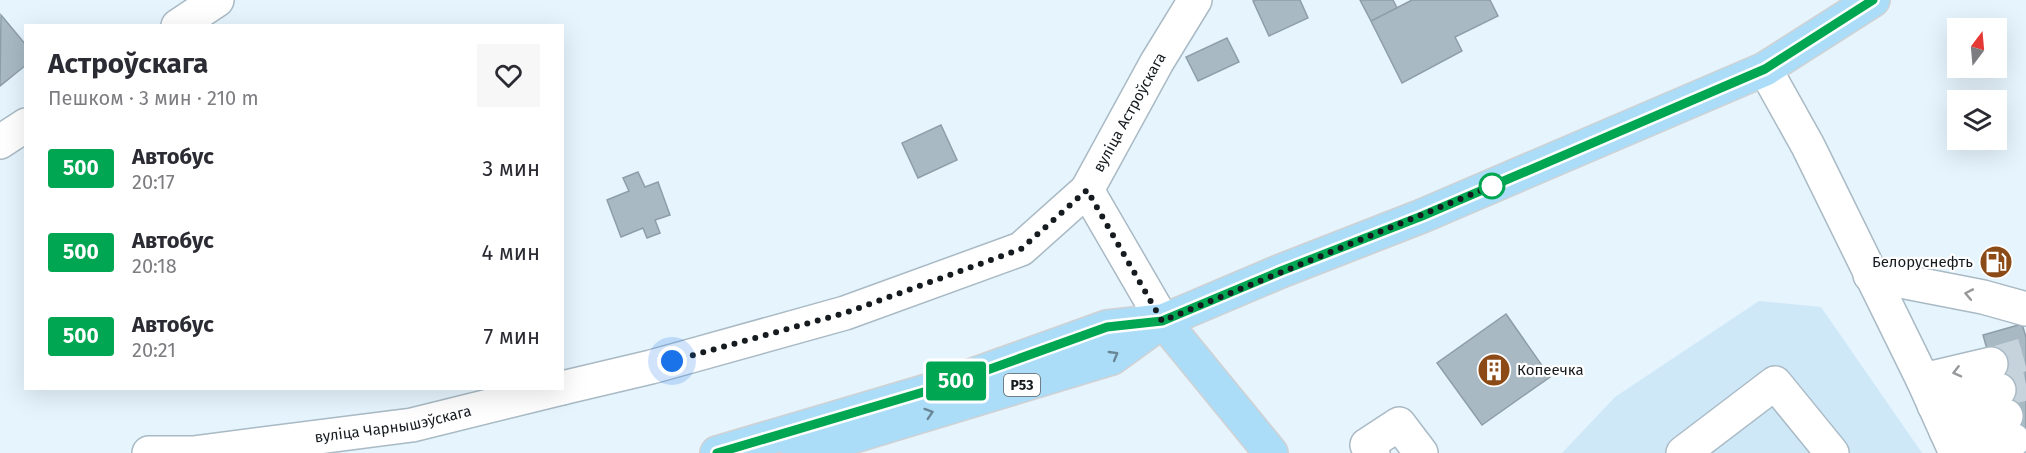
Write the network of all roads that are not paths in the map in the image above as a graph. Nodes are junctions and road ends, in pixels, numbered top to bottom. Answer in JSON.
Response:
{"nodes":[{"id":1,"x":217,"y":0,"type":"edge"},
{"id":2,"x":1195,"y":0,"type":"edge"},
{"id":3,"x":1873,"y":0,"type":"edge"},
{"id":4,"x":181,"y":24,"type":"edge"},
{"id":5,"x":1765,"y":69,"type":"junction"},
{"id":6,"x":24,"y":126,"type":"edge"},
{"id":7,"x":0,"y":142,"type":"edge"},
{"id":8,"x":1087,"y":190,"type":"junction"},
{"id":9,"x":1870,"y":275,"type":"junction"},
{"id":10,"x":2026,"y":309,"type":"edge"},
{"id":11,"x":1162,"y":321,"type":"junction"},
{"id":12,"x":564,"y":388,"type":"edge"},
{"id":13,"x":554,"y":390,"type":"edge"},
{"id":14,"x":1944,"y":424,"type":"edge"},
{"id":15,"x":149,"y":453,"type":"edge"},
{"id":16,"x":717,"y":453,"type":"edge"},
{"id":17,"x":798,"y":453,"type":"edge"},
{"id":18,"x":1271,"y":453,"type":"edge"},
{"id":19,"x":1373,"y":453,"type":"edge"},
{"id":20,"x":1421,"y":453,"type":"edge"},
{"id":21,"x":1683,"y":453,"type":"edge"},
{"id":22,"x":1832,"y":453,"type":"edge"}],
"edges":[{"from":1,"to":4,"type":"street"},
{"from":2,"to":8,"type":"street","name":"вуліца Астроўскага"},
{"from":3,"to":5,"type":"main road","number":"Р53"},
{"from":5,"to":9,"type":"street"},
{"from":5,"to":11,"type":"main road","number":"Р53"},
{"from":6,"to":7,"type":"street"},
{"from":8,"to":11,"type":"street","name":"вуліца Астроўскага"},
{"from":8,"to":12,"type":"street","name":"вуліца Чарнышэўскага"},
{"from":10,"to":9,"type":"street","one_way":true},
{"from":9,"to":14,"type":"street"},
{"from":11,"to":16,"type":"main road","number":"Р53"},
{"from":17,"to":11,"type":"main road","number":"Р53","one_way":true},
{"from":11,"to":18,"type":"main road"},
{"from":13,"to":15,"type":"street","name":"вуліца Чарнышэўскага"},
{"from":14,"to":14,"type":"street","one_way":true},
{"from":19,"to":20,"type":"street"},
{"from":21,"to":22,"type":"street"}]}
